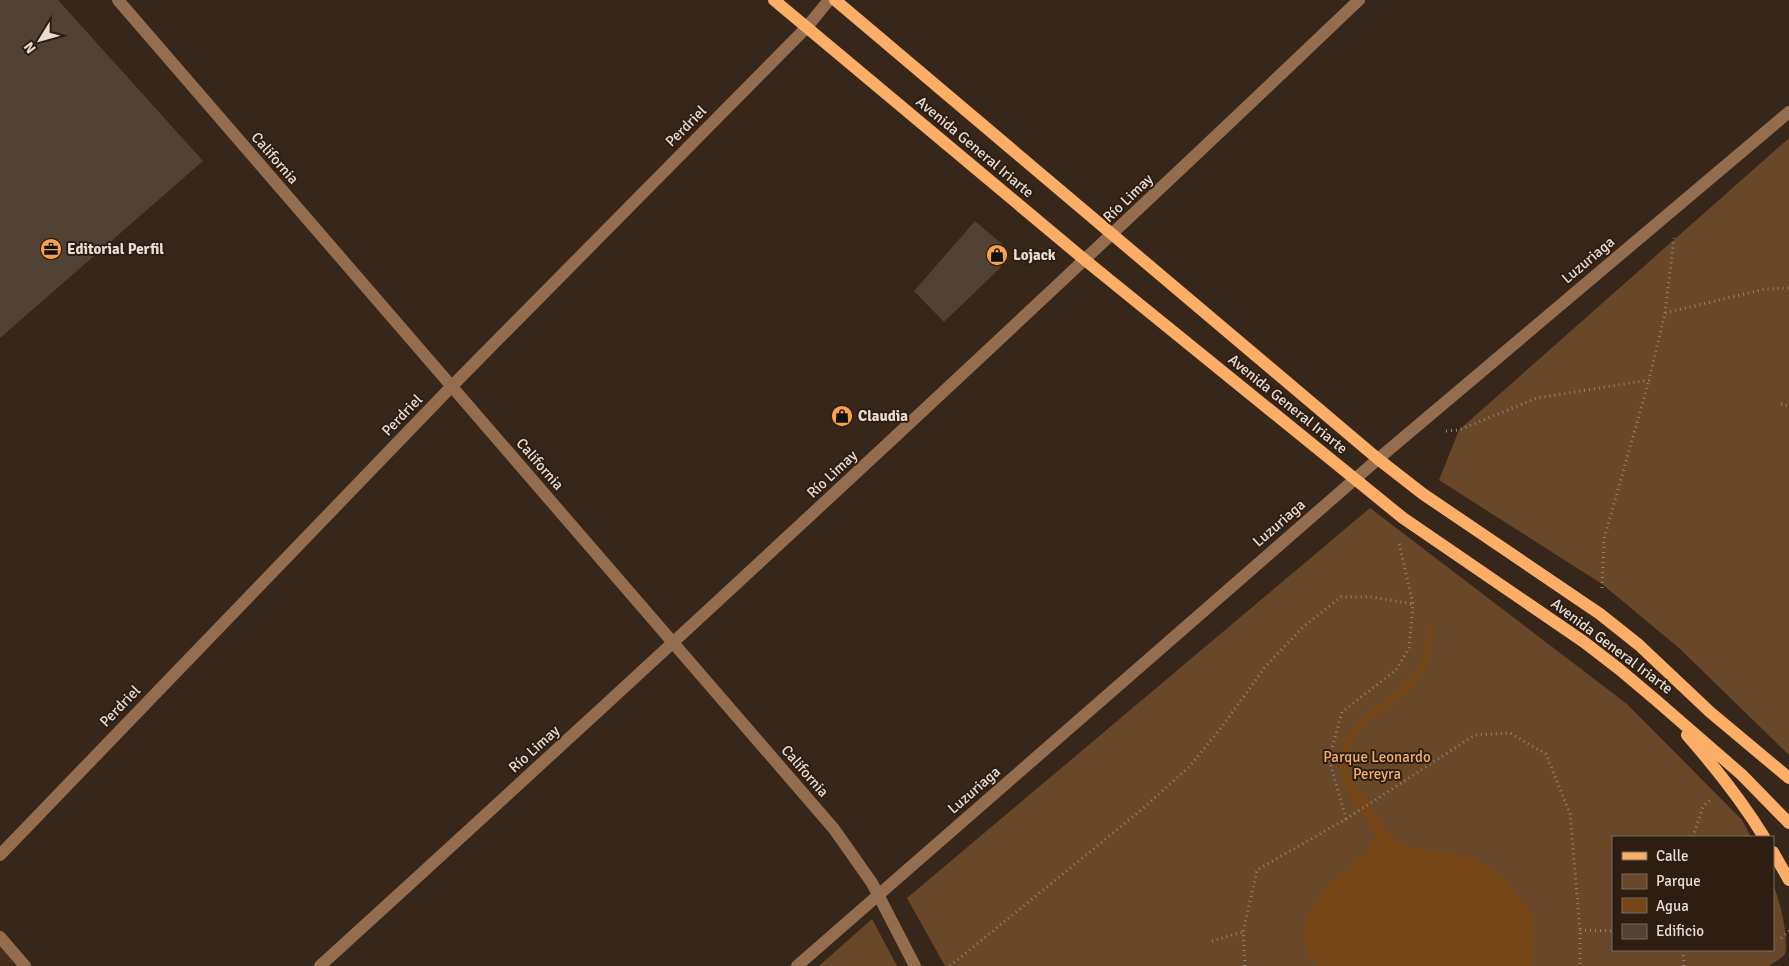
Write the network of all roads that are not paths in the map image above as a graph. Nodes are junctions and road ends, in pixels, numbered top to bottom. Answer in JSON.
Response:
{"nodes":[{"id":1,"x":118,"y":0,"type":"edge"},
{"id":2,"x":774,"y":0,"type":"edge"},
{"id":3,"x":829,"y":0,"type":"edge"},
{"id":4,"x":835,"y":0,"type":"edge"},
{"id":5,"x":1359,"y":0,"type":"edge"},
{"id":6,"x":807,"y":27,"type":"junction"},
{"id":7,"x":1789,"y":112,"type":"edge"},
{"id":8,"x":1112,"y":235,"type":"junction"},
{"id":9,"x":1085,"y":260,"type":"junction"},
{"id":10,"x":451,"y":386,"type":"junction"},
{"id":11,"x":1378,"y":459,"type":"junction"},
{"id":12,"x":1355,"y":479,"type":"junction"},
{"id":13,"x":674,"y":643,"type":"junction"},
{"id":14,"x":1657,"y":701,"type":"junction"},
{"id":15,"x":1789,"y":778,"type":"edge"},
{"id":16,"x":1789,"y":822,"type":"edge"},
{"id":17,"x":1763,"y":836,"type":"edge"},
{"id":18,"x":1774,"y":854,"type":"edge"},
{"id":19,"x":0,"y":855,"type":"edge"},
{"id":20,"x":1789,"y":880,"type":"edge"},
{"id":21,"x":878,"y":895,"type":"junction"},
{"id":22,"x":0,"y":937,"type":"edge"},
{"id":23,"x":25,"y":966,"type":"edge"},
{"id":24,"x":320,"y":966,"type":"edge"},
{"id":25,"x":797,"y":966,"type":"edge"},
{"id":26,"x":915,"y":966,"type":"edge"}],
"edges":[{"from":1,"to":10,"type":"street","name":"California"},
{"from":2,"to":6,"type":"main road","name":"Avenida General Iriarte"},
{"from":3,"to":6,"type":"street","name":"Perdriel"},
{"from":4,"to":8,"type":"main road","name":"Avenida General Iriarte"},
{"from":5,"to":8,"type":"street","name":"Río Limay"},
{"from":6,"to":9,"type":"main road","name":"Avenida General Iriarte"},
{"from":6,"to":10,"type":"street","name":"Perdriel"},
{"from":7,"to":11,"type":"street","name":"Luzuriaga"},
{"from":8,"to":9,"type":"street","name":"Río Limay"},
{"from":8,"to":11,"type":"main road","name":"Avenida General Iriarte"},
{"from":9,"to":12,"type":"main road","name":"Avenida General Iriarte"},
{"from":9,"to":13,"type":"street","name":"Río Limay"},
{"from":10,"to":13,"type":"street","name":"California"},
{"from":10,"to":19,"type":"street","name":"Perdriel"},
{"from":11,"to":12,"type":"street","name":"Luzuriaga"},
{"from":11,"to":15,"type":"main road","name":"Avenida General Iriarte"},
{"from":12,"to":14,"type":"main road","name":"Avenida General Iriarte"},
{"from":12,"to":21,"type":"street","name":"Luzuriaga"},
{"from":13,"to":21,"type":"street","name":"California"},
{"from":13,"to":24,"type":"street","name":"Río Limay"},
{"from":14,"to":16,"type":"main road","name":"Avenida General Iriarte"},
{"from":14,"to":17,"type":"main road"},
{"from":18,"to":20,"type":"main road"},
{"from":21,"to":25,"type":"street","name":"Luzuriaga"},
{"from":21,"to":26,"type":"street","name":"California"},
{"from":22,"to":23,"type":"street"}]}
